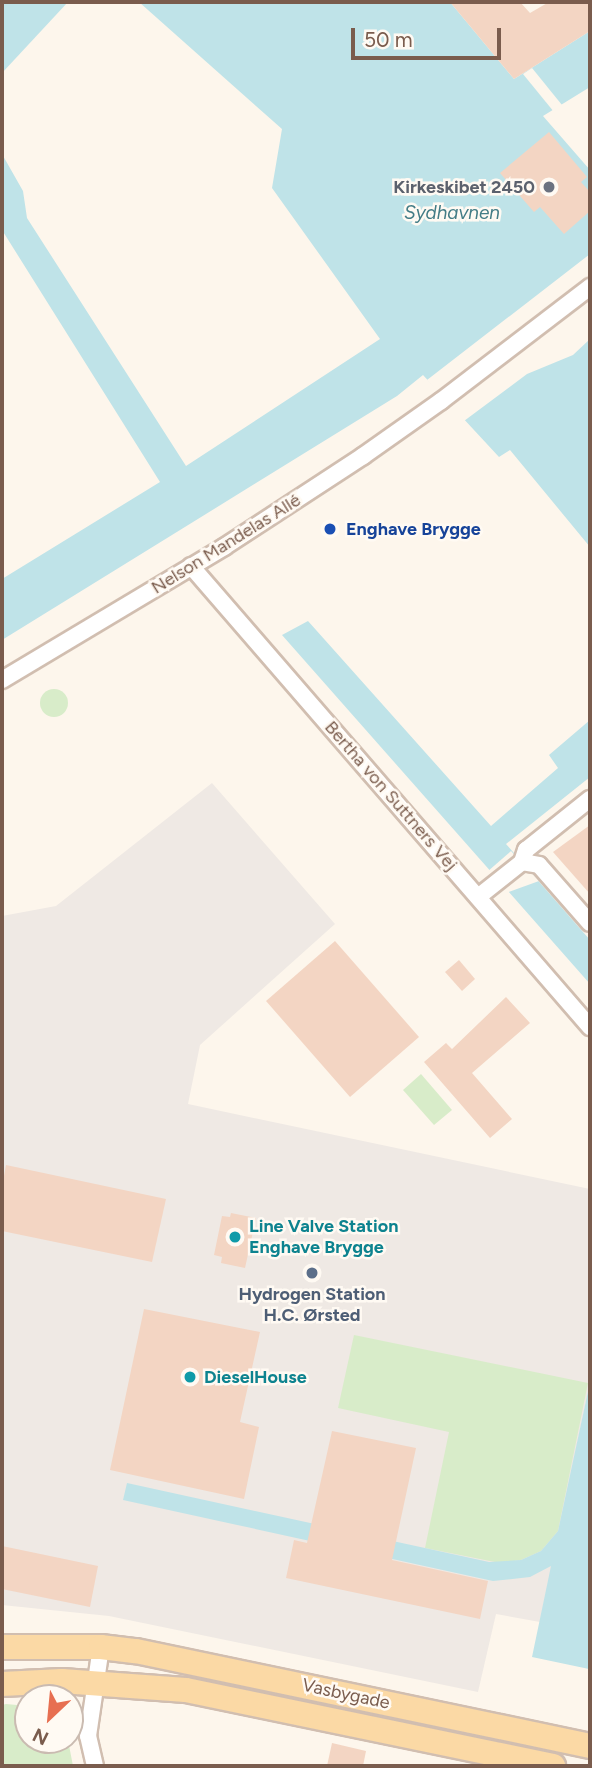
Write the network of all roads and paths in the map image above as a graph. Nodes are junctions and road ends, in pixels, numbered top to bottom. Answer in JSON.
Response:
{"nodes":[{"id":1,"x":590,"y":286,"type":"edge"},
{"id":2,"x":191,"y":566,"type":"junction"},
{"id":3,"x":2,"y":680,"type":"edge"},
{"id":4,"x":590,"y":799,"type":"edge"},
{"id":5,"x":522,"y":862,"type":"junction"},
{"id":6,"x":478,"y":897,"type":"junction"},
{"id":7,"x":590,"y":923,"type":"edge"},
{"id":8,"x":590,"y":1027,"type":"edge"},
{"id":9,"x":2,"y":1647,"type":"edge"},
{"id":10,"x":101,"y":1647,"type":"junction"},
{"id":11,"x":96,"y":1682,"type":"junction"},
{"id":12,"x":2,"y":1684,"type":"edge"},
{"id":13,"x":590,"y":1746,"type":"edge"},
{"id":14,"x":95,"y":1766,"type":"edge"},
{"id":15,"x":554,"y":1766,"type":"edge"}],
"edges":[{"from":1,"to":2,"type":"street","name":"Nelson Mandelas Allé"},
{"from":2,"to":3,"type":"street","name":"Nelson Mandelas Allé"},
{"from":2,"to":6,"type":"street","name":"Bertha von Suttners Vej"},
{"from":4,"to":5,"type":"street"},
{"from":5,"to":6,"type":"street"},
{"from":5,"to":7,"type":"street"},
{"from":6,"to":8,"type":"street","name":"Bertha von Suttners Vej"},
{"from":9,"to":10,"type":"main road","name":"Vasbygade"},
{"from":10,"to":11,"type":"street"},
{"from":10,"to":13,"type":"main road","name":"Vasbygade"},
{"from":11,"to":12,"type":"main road","name":"Vasbygade"},
{"from":11,"to":14,"type":"street"},
{"from":11,"to":15,"type":"main road","name":"Vasbygade"}]}
